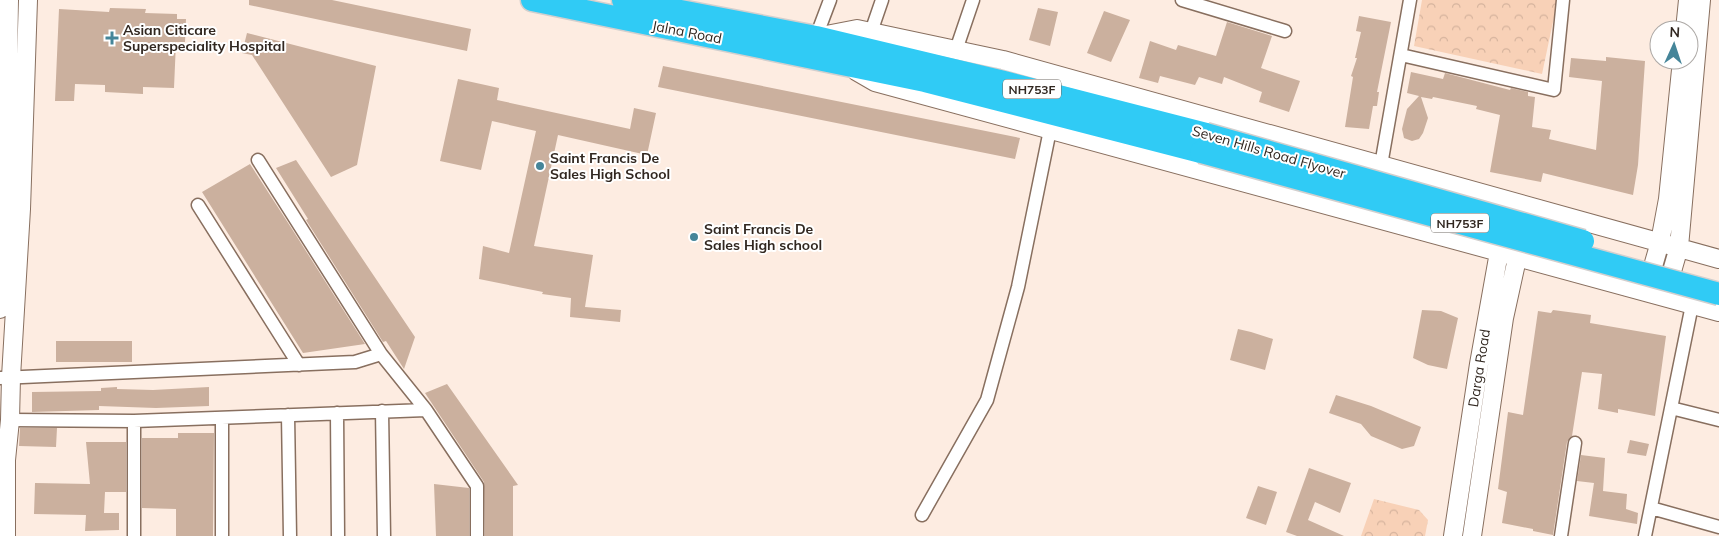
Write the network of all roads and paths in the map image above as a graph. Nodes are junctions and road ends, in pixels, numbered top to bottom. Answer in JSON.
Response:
{"nodes":[{"id":1,"x":9,"y":0,"type":"edge"},
{"id":2,"x":28,"y":0,"type":"edge"},
{"id":3,"x":532,"y":0,"type":"edge"},
{"id":4,"x":623,"y":0,"type":"edge"},
{"id":5,"x":830,"y":0,"type":"edge"},
{"id":6,"x":882,"y":0,"type":"edge"},
{"id":7,"x":973,"y":0,"type":"edge"},
{"id":8,"x":1182,"y":0,"type":"edge"},
{"id":9,"x":1410,"y":0,"type":"edge"},
{"id":10,"x":1563,"y":0,"type":"edge"},
{"id":11,"x":1688,"y":0,"type":"edge"},
{"id":12,"x":1701,"y":0,"type":"edge"},
{"id":13,"x":693,"y":7,"type":"edge"},
{"id":14,"x":1686,"y":20,"type":"edge"},
{"id":15,"x":1284,"y":31,"type":"dead end"},
{"id":16,"x":816,"y":38,"type":"junction"},
{"id":17,"x":857,"y":47,"type":"junction"},
{"id":18,"x":956,"y":50,"type":"junction"},
{"id":19,"x":1401,"y":55,"type":"junction"},
{"id":20,"x":1681,"y":70,"type":"edge"},
{"id":21,"x":1050,"y":130,"type":"junction"},
{"id":22,"x":258,"y":160,"type":"dead end"},
{"id":23,"x":1381,"y":165,"type":"junction"},
{"id":24,"x":1510,"y":201,"type":"junction"},
{"id":25,"x":198,"y":205,"type":"dead end"},
{"id":26,"x":1530,"y":206,"type":"junction"},
{"id":27,"x":1660,"y":242,"type":"junction"},
{"id":28,"x":1679,"y":247,"type":"junction"},
{"id":29,"x":1499,"y":252,"type":"junction"},
{"id":30,"x":1518,"y":257,"type":"junction"},
{"id":31,"x":1719,"y":259,"type":"edge"},
{"id":32,"x":1719,"y":279,"type":"edge"},
{"id":33,"x":1646,"y":292,"type":"junction"},
{"id":34,"x":1719,"y":294,"type":"edge"},
{"id":35,"x":1664,"y":297,"type":"junction"},
{"id":36,"x":1692,"y":305,"type":"junction"},
{"id":37,"x":0,"y":309,"type":"edge"},
{"id":38,"x":1719,"y":312,"type":"edge"},
{"id":39,"x":381,"y":354,"type":"junction"},
{"id":40,"x":299,"y":365,"type":"junction"},
{"id":41,"x":6,"y":371,"type":"edge"},
{"id":42,"x":1671,"y":408,"type":"junction"},
{"id":43,"x":426,"y":410,"type":"junction"},
{"id":44,"x":382,"y":412,"type":"junction"},
{"id":45,"x":337,"y":413,"type":"junction"},
{"id":46,"x":288,"y":415,"type":"junction"},
{"id":47,"x":222,"y":418,"type":"junction"},
{"id":48,"x":10,"y":420,"type":"junction"},
{"id":49,"x":1719,"y":420,"type":"edge"},
{"id":50,"x":134,"y":421,"type":"junction"},
{"id":51,"x":1575,"y":443,"type":"dead end"},
{"id":52,"x":1651,"y":508,"type":"junction"},
{"id":53,"x":922,"y":515,"type":"dead end"},
{"id":54,"x":1719,"y":527,"type":"edge"},
{"id":55,"x":6,"y":536,"type":"edge"},
{"id":56,"x":134,"y":536,"type":"edge"},
{"id":57,"x":222,"y":536,"type":"edge"},
{"id":58,"x":290,"y":536,"type":"edge"},
{"id":59,"x":338,"y":536,"type":"edge"},
{"id":60,"x":384,"y":536,"type":"edge"},
{"id":61,"x":477,"y":536,"type":"edge"},
{"id":62,"x":1453,"y":536,"type":"edge"},
{"id":63,"x":1472,"y":536,"type":"edge"},
{"id":64,"x":1561,"y":536,"type":"edge"},
{"id":65,"x":1645,"y":536,"type":"edge"}],
"edges":[{"from":1,"to":37,"type":"street"},
{"from":2,"to":41,"type":"street"},
{"from":3,"to":17,"type":"highway","name":"Jalna Road","number":"NH753F"},
{"from":4,"to":13,"type":"highway","name":"Jalna Road","number":"NH753F"},
{"from":5,"to":16,"type":"street"},
{"from":6,"to":17,"type":"street"},
{"from":7,"to":18,"type":"street"},
{"from":8,"to":15,"type":"street"},
{"from":9,"to":19,"type":"street"},
{"from":10,"to":19,"type":"street"},
{"from":11,"to":14,"type":"street"},
{"from":12,"to":28,"type":"street"},
{"from":13,"to":16,"type":"highway","name":"Jalna Road","number":"NH753F"},
{"from":16,"to":17,"type":"highway","name":"Seven Hills Road Flyover","number":"NH753F"},
{"from":17,"to":18,"type":"street"},
{"from":17,"to":21,"type":"street"},
{"from":17,"to":32,"type":"highway","name":"Seven Hills Road Flyover","number":"NH753F","bridge":true},
{"from":17,"to":34,"type":"highway","name":"Seven Hills Road Flyover","number":"NH753F","bridge":true},
{"from":18,"to":23,"type":"street"},
{"from":19,"to":23,"type":"street"},
{"from":20,"to":27,"type":"street"},
{"from":21,"to":29,"type":"street"},
{"from":21,"to":53,"type":"street"},
{"from":22,"to":39,"type":"street"},
{"from":23,"to":24,"type":"street"},
{"from":24,"to":26,"type":"street"},
{"from":24,"to":29,"type":"street","name":"Darga Road"},
{"from":25,"to":40,"type":"street"},
{"from":26,"to":27,"type":"street"},
{"from":26,"to":30,"type":"street","name":"Darga Road"},
{"from":27,"to":28,"type":"street"},
{"from":27,"to":33,"type":"street"},
{"from":28,"to":31,"type":"street"},
{"from":28,"to":35,"type":"street"},
{"from":29,"to":30,"type":"street"},
{"from":29,"to":62,"type":"street","name":"Darga Road"},
{"from":30,"to":33,"type":"street"},
{"from":30,"to":63,"type":"street","name":"Darga Road"},
{"from":33,"to":35,"type":"street"},
{"from":35,"to":36,"type":"street"},
{"from":36,"to":38,"type":"street"},
{"from":36,"to":42,"type":"street"},
{"from":39,"to":40,"type":"street"},
{"from":39,"to":43,"type":"street"},
{"from":40,"to":41,"type":"street"},
{"from":41,"to":48,"type":"street"},
{"from":42,"to":49,"type":"street"},
{"from":42,"to":52,"type":"street"},
{"from":43,"to":44,"type":"street"},
{"from":43,"to":61,"type":"street"},
{"from":44,"to":45,"type":"street"},
{"from":44,"to":60,"type":"street"},
{"from":45,"to":46,"type":"street"},
{"from":45,"to":59,"type":"street"},
{"from":46,"to":47,"type":"street"},
{"from":46,"to":58,"type":"street"},
{"from":47,"to":50,"type":"street"},
{"from":47,"to":57,"type":"street"},
{"from":48,"to":50,"type":"street"},
{"from":48,"to":55,"type":"street"},
{"from":50,"to":56,"type":"street"},
{"from":51,"to":64,"type":"street"},
{"from":52,"to":54,"type":"street"},
{"from":52,"to":65,"type":"street"}]}
